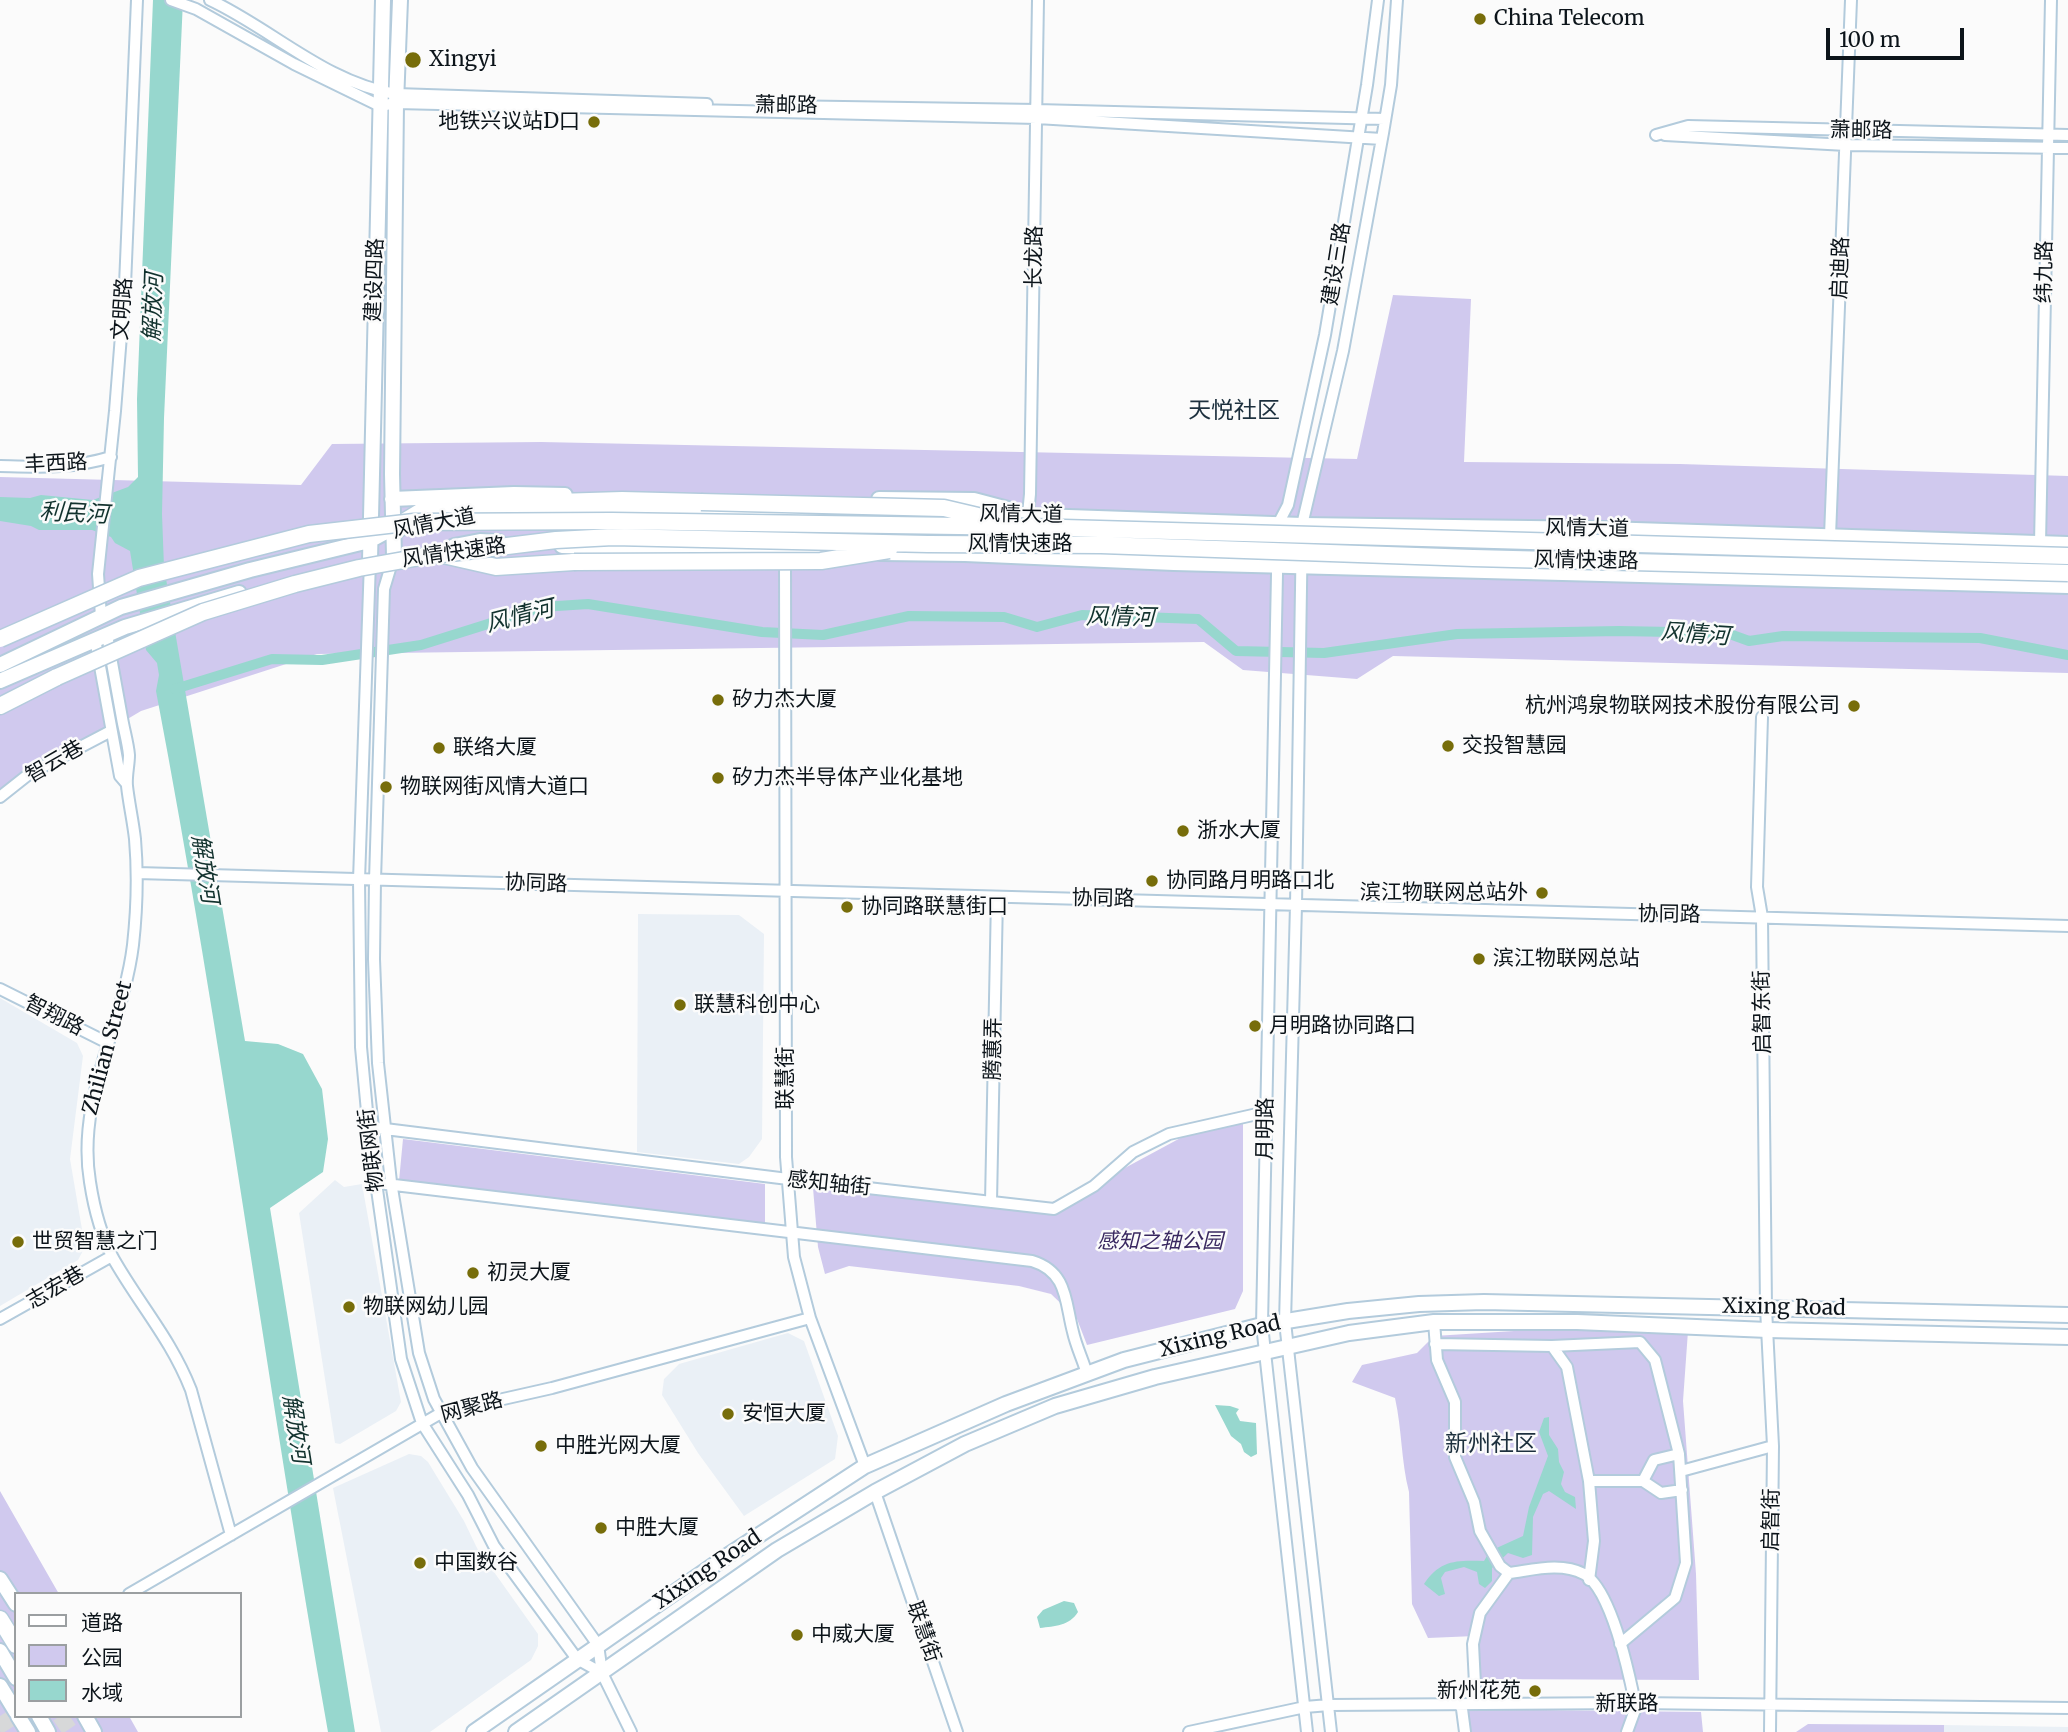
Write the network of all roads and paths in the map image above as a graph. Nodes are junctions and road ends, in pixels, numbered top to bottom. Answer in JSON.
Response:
{"nodes":[{"id":1,"x":136,"y":0,"type":"edge"},
{"id":2,"x":171,"y":0,"type":"edge"},
{"id":3,"x":210,"y":0,"type":"edge"},
{"id":4,"x":383,"y":0,"type":"edge"},
{"id":5,"x":400,"y":0,"type":"edge"},
{"id":6,"x":1038,"y":0,"type":"edge"},
{"id":7,"x":1378,"y":0,"type":"edge"},
{"id":8,"x":1397,"y":0,"type":"edge"},
{"id":9,"x":1852,"y":0,"type":"edge"},
{"id":10,"x":2051,"y":0,"type":"edge"},
{"id":11,"x":380,"y":99,"type":"junction"},
{"id":12,"x":396,"y":99,"type":"junction"},
{"id":13,"x":1037,"y":114,"type":"junction"},
{"id":14,"x":1385,"y":119,"type":"junction"},
{"id":15,"x":1361,"y":120,"type":"junction"},
{"id":16,"x":1846,"y":131,"type":"junction"},
{"id":17,"x":2048,"y":135,"type":"junction"},
{"id":18,"x":2068,"y":135,"type":"edge"},
{"id":19,"x":1382,"y":139,"type":"junction"},
{"id":20,"x":1358,"y":140,"type":"junction"},
{"id":21,"x":1846,"y":145,"type":"junction"},
{"id":22,"x":2048,"y":148,"type":"junction"},
{"id":23,"x":2068,"y":148,"type":"edge"},
{"id":24,"x":111,"y":457,"type":"junction"},
{"id":25,"x":0,"y":466,"type":"edge"},
{"id":26,"x":392,"y":499,"type":"junction"},
{"id":27,"x":1028,"y":521,"type":"junction"},
{"id":28,"x":1278,"y":524,"type":"junction"},
{"id":29,"x":1302,"y":524,"type":"junction"},
{"id":30,"x":391,"y":529,"type":"junction"},
{"id":31,"x":1830,"y":536,"type":"junction"},
{"id":32,"x":369,"y":541,"type":"junction"},
{"id":33,"x":2040,"y":543,"type":"junction"},
{"id":34,"x":928,"y":544,"type":"junction"},
{"id":35,"x":2068,"y":544,"type":"edge"},
{"id":36,"x":427,"y":551,"type":"junction"},
{"id":37,"x":785,"y":551,"type":"junction"},
{"id":38,"x":394,"y":556,"type":"junction"},
{"id":39,"x":2068,"y":556,"type":"edge"},
{"id":40,"x":370,"y":560,"type":"junction"},
{"id":41,"x":1278,"y":565,"type":"junction"},
{"id":42,"x":1302,"y":565,"type":"junction"},
{"id":43,"x":2068,"y":573,"type":"edge"},
{"id":44,"x":2068,"y":586,"type":"edge"},
{"id":45,"x":101,"y":616,"type":"junction"},
{"id":46,"x":101,"y":637,"type":"junction"},
{"id":47,"x":0,"y":639,"type":"edge"},
{"id":48,"x":0,"y":665,"type":"edge"},
{"id":49,"x":0,"y":681,"type":"edge"},
{"id":50,"x":0,"y":706,"type":"edge"},
{"id":51,"x":1762,"y":717,"type":"dead end"},
{"id":52,"x":111,"y":731,"type":"junction"},
{"id":53,"x":126,"y":783,"type":"junction"},
{"id":54,"x":0,"y":797,"type":"edge"},
{"id":55,"x":137,"y":873,"type":"junction"},
{"id":56,"x":359,"y":880,"type":"junction"},
{"id":57,"x":375,"y":880,"type":"junction"},
{"id":58,"x":786,"y":891,"type":"junction"},
{"id":59,"x":997,"y":897,"type":"junction"},
{"id":60,"x":1271,"y":903,"type":"junction"},
{"id":61,"x":1296,"y":905,"type":"junction"},
{"id":62,"x":1762,"y":917,"type":"junction"},
{"id":63,"x":2068,"y":926,"type":"edge"},
{"id":64,"x":0,"y":989,"type":"edge"},
{"id":65,"x":108,"y":1043,"type":"junction"},
{"id":66,"x":1266,"y":1112,"type":"junction"},
{"id":67,"x":369,"y":1127,"type":"junction"},
{"id":68,"x":384,"y":1129,"type":"junction"},
{"id":69,"x":788,"y":1179,"type":"junction"},
{"id":70,"x":376,"y":1183,"type":"junction"},
{"id":71,"x":392,"y":1185,"type":"junction"},
{"id":72,"x":991,"y":1202,"type":"junction"},
{"id":73,"x":792,"y":1232,"type":"junction"},
{"id":74,"x":112,"y":1256,"type":"junction"},
{"id":75,"x":1766,"y":1308,"type":"junction"},
{"id":76,"x":2068,"y":1315,"type":"edge"},
{"id":77,"x":810,"y":1318,"type":"junction"},
{"id":78,"x":0,"y":1319,"type":"edge"},
{"id":79,"x":1285,"y":1322,"type":"junction"},
{"id":80,"x":1434,"y":1322,"type":"junction"},
{"id":81,"x":1262,"y":1325,"type":"junction"},
{"id":82,"x":1768,"y":1330,"type":"junction"},
{"id":83,"x":2068,"y":1337,"type":"edge"},
{"id":84,"x":1435,"y":1344,"type":"junction"},
{"id":85,"x":1288,"y":1345,"type":"junction"},
{"id":86,"x":1552,"y":1346,"type":"junction"},
{"id":87,"x":1264,"y":1352,"type":"junction"},
{"id":88,"x":1087,"y":1374,"type":"junction"},
{"id":89,"x":441,"y":1413,"type":"junction"},
{"id":90,"x":422,"y":1423,"type":"junction"},
{"id":91,"x":1773,"y":1446,"type":"junction"},
{"id":92,"x":1679,"y":1454,"type":"junction"},
{"id":93,"x":865,"y":1466,"type":"junction"},
{"id":94,"x":1681,"y":1471,"type":"junction"},
{"id":95,"x":1588,"y":1481,"type":"junction"},
{"id":96,"x":1643,"y":1481,"type":"junction"},
{"id":97,"x":1682,"y":1490,"type":"junction"},
{"id":98,"x":875,"y":1492,"type":"junction"},
{"id":99,"x":231,"y":1535,"type":"junction"},
{"id":100,"x":1504,"y":1569,"type":"junction"},
{"id":101,"x":0,"y":1579,"type":"edge"},
{"id":102,"x":1589,"y":1580,"type":"junction"},
{"id":103,"x":132,"y":1592,"type":"edge"},
{"id":104,"x":14,"y":1601,"type":"edge"},
{"id":105,"x":0,"y":1619,"type":"edge"},
{"id":106,"x":14,"y":1642,"type":"edge"},
{"id":107,"x":1620,"y":1644,"type":"junction"},
{"id":108,"x":598,"y":1645,"type":"junction"},
{"id":109,"x":0,"y":1651,"type":"edge"},
{"id":110,"x":577,"y":1659,"type":"junction"},
{"id":111,"x":602,"y":1673,"type":"junction"},
{"id":112,"x":14,"y":1675,"type":"edge"},
{"id":113,"x":0,"y":1686,"type":"edge"},
{"id":114,"x":1459,"y":1703,"type":"junction"},
{"id":115,"x":1635,"y":1703,"type":"junction"},
{"id":116,"x":1476,"y":1704,"type":"junction"},
{"id":117,"x":1329,"y":1705,"type":"junction"},
{"id":118,"x":1769,"y":1706,"type":"junction"},
{"id":119,"x":1305,"y":1707,"type":"junction"},
{"id":120,"x":2068,"y":1708,"type":"edge"},
{"id":121,"x":14,"y":1709,"type":"edge"},
{"id":122,"x":474,"y":1732,"type":"edge"},
{"id":123,"x":516,"y":1732,"type":"edge"},
{"id":124,"x":631,"y":1732,"type":"edge"},
{"id":125,"x":957,"y":1732,"type":"edge"},
{"id":126,"x":1189,"y":1732,"type":"edge"},
{"id":127,"x":1307,"y":1732,"type":"edge"},
{"id":128,"x":1331,"y":1732,"type":"edge"},
{"id":129,"x":1465,"y":1732,"type":"edge"},
{"id":130,"x":1627,"y":1732,"type":"edge"},
{"id":131,"x":1770,"y":1732,"type":"edge"}],
"edges":[{"from":1,"to":24,"type":"street","name":"文明路"},
{"from":2,"to":11,"type":"street"},
{"from":3,"to":11,"type":"street"},
{"from":4,"to":11,"type":"main road","name":"建设四路"},
{"from":5,"to":12,"type":"main road","name":"建设四路"},
{"from":6,"to":13,"type":"street","name":"长龙路"},
{"from":7,"to":15,"type":"street","name":"建设三路"},
{"from":8,"to":14,"type":"street","name":"建设三路"},
{"from":9,"to":16,"type":"street","name":"启迪路"},
{"from":10,"to":17,"type":"street","name":"纬九路"},
{"from":11,"to":12,"type":"street"},
{"from":11,"to":32,"type":"main road","name":"建设四路"},
{"from":12,"to":13,"type":"street","name":"萧邮路"},
{"from":12,"to":13,"type":"street","name":"萧邮路"},
{"from":12,"to":26,"type":"main road","name":"建设四路"},
{"from":13,"to":15,"type":"street","name":"萧邮路"},
{"from":13,"to":20,"type":"street","name":"萧邮路"},
{"from":13,"to":27,"type":"street","name":"长龙路"},
{"from":14,"to":15,"type":"street","name":"萧邮路"},
{"from":14,"to":19,"type":"street","name":"建设三路"},
{"from":15,"to":20,"type":"street","name":"建设三路"},
{"from":16,"to":17,"type":"street","name":"萧邮路"},
{"from":16,"to":21,"type":"street","name":"启迪路"},
{"from":16,"to":21,"type":"street","name":"萧邮路"},
{"from":17,"to":18,"type":"street","name":"萧邮路"},
{"from":17,"to":22,"type":"street","name":"纬九路"},
{"from":19,"to":20,"type":"street","name":"萧邮路"},
{"from":19,"to":29,"type":"street","name":"建设三路"},
{"from":20,"to":28,"type":"street","name":"建设三路"},
{"from":21,"to":22,"type":"street"},
{"from":21,"to":31,"type":"street","name":"启迪路"},
{"from":22,"to":23,"type":"street"},
{"from":22,"to":33,"type":"street","name":"纬九路"},
{"from":24,"to":25,"type":"street","name":"丰西路"},
{"from":24,"to":45,"type":"street","name":"文明路"},
{"from":26,"to":27,"type":"main road"},
{"from":26,"to":30,"type":"main road","name":"建设四路"},
{"from":27,"to":28,"type":"main road","name":"风情大道"},
{"from":27,"to":30,"type":"main road","name":"风情大道"},
{"from":27,"to":30,"type":"highway","bridge":true},
{"from":27,"to":39,"type":"highway","name":"风情快速路","bridge":true},
{"from":27,"to":47,"type":"highway","name":"风情快速路","bridge":true},
{"from":28,"to":29,"type":"main road","name":"风情大道"},
{"from":28,"to":41,"type":"street","name":"月明路"},
{"from":29,"to":31,"type":"main road","name":"风情大道"},
{"from":29,"to":42,"type":"street","name":"月明路"},
{"from":30,"to":32,"type":"main road","name":"风情大道"},
{"from":30,"to":38,"type":"main road","name":"建设四路"},
{"from":31,"to":33,"type":"main road","name":"风情大道"},
{"from":32,"to":40,"type":"main road","name":"建设四路"},
{"from":32,"to":45,"type":"main road","name":"风情大道"},
{"from":33,"to":35,"type":"main road","name":"风情大道"},
{"from":34,"to":36,"type":"highway","bridge":true},
{"from":34,"to":43,"type":"highway","name":"风情快速路","bridge":true},
{"from":34,"to":50,"type":"highway","name":"风情快速路","bridge":true},
{"from":36,"to":37,"type":"main road","name":"风情大道"},
{"from":36,"to":38,"type":"main road","name":"风情大道"},
{"from":37,"to":41,"type":"main road","name":"风情大道"},
{"from":37,"to":58,"type":"street","name":"联慧街"},
{"from":38,"to":40,"type":"main road","name":"风情大道"},
{"from":38,"to":57,"type":"street","name":"物联网街"},
{"from":40,"to":46,"type":"main road","name":"风情大道"},
{"from":40,"to":56,"type":"street","name":"物联网街"},
{"from":41,"to":42,"type":"main road","name":"风情大道"},
{"from":41,"to":60,"type":"street","name":"月明路"},
{"from":42,"to":44,"type":"main road","name":"风情大道"},
{"from":42,"to":61,"type":"street","name":"月明路"},
{"from":45,"to":48,"type":"main road","name":"风情大道"},
{"from":46,"to":49,"type":"main road","name":"风情大道"},
{"from":46,"to":52,"type":"street","name":"Zhilian Street"},
{"from":46,"to":53,"type":"street","name":"Zhilian Street"},
{"from":51,"to":62,"type":"street","name":"启智东街"},
{"from":52,"to":53,"type":"street","name":"Zhilian Street"},
{"from":52,"to":54,"type":"street","name":"智云巷"},
{"from":53,"to":55,"type":"street","name":"Zhilian Street"},
{"from":55,"to":56,"type":"street","name":"协同路"},
{"from":55,"to":65,"type":"street","name":"Zhilian Street"},
{"from":56,"to":57,"type":"street","name":"协同路"},
{"from":56,"to":67,"type":"street","name":"物联网街"},
{"from":57,"to":58,"type":"street","name":"协同路"},
{"from":57,"to":68,"type":"street","name":"物联网街"},
{"from":58,"to":59,"type":"street","name":"协同路"},
{"from":58,"to":69,"type":"street","name":"联慧街"},
{"from":59,"to":60,"type":"street","name":"协同路"},
{"from":59,"to":72,"type":"street","name":"腾蕙弄"},
{"from":60,"to":61,"type":"street","name":"协同路"},
{"from":60,"to":66,"type":"street","name":"月明路"},
{"from":61,"to":62,"type":"street","name":"协同路"},
{"from":61,"to":79,"type":"street","name":"月明路"},
{"from":62,"to":63,"type":"street","name":"协同路"},
{"from":62,"to":75,"type":"street","name":"启智东街"},
{"from":64,"to":65,"type":"street","name":"智翔路"},
{"from":65,"to":74,"type":"street","name":"Zhilian Street"},
{"from":66,"to":72,"type":"street","name":"感知轴街"},
{"from":66,"to":81,"type":"street","name":"月明路"},
{"from":67,"to":68,"type":"street","name":"感知轴街"},
{"from":67,"to":70,"type":"street","name":"物联网街"},
{"from":68,"to":69,"type":"street","name":"感知轴街"},
{"from":68,"to":71,"type":"street","name":"物联网街"},
{"from":69,"to":72,"type":"street","name":"感知轴街"},
{"from":69,"to":73,"type":"street","name":"联慧街"},
{"from":70,"to":71,"type":"street"},
{"from":70,"to":90,"type":"street","name":"物联网街"},
{"from":71,"to":73,"type":"street"},
{"from":71,"to":89,"type":"street","name":"物联网街"},
{"from":73,"to":77,"type":"street","name":"联慧街"},
{"from":73,"to":88,"type":"street"},
{"from":74,"to":78,"type":"street","name":"志宏巷"},
{"from":74,"to":99,"type":"street","name":"Zhilian Street"},
{"from":75,"to":76,"type":"main road","name":"Xixing Road"},
{"from":75,"to":79,"type":"main road","name":"Xixing Road"},
{"from":75,"to":82,"type":"street","name":"启智街"},
{"from":77,"to":89,"type":"street","name":"网聚路"},
{"from":77,"to":93,"type":"street","name":"联慧街"},
{"from":79,"to":81,"type":"main road","name":"Xixing Road"},
{"from":79,"to":85,"type":"street","name":"月明路"},
{"from":80,"to":82,"type":"main road","name":"Xixing Road"},
{"from":80,"to":84,"type":"street"},
{"from":80,"to":85,"type":"main road","name":"Xixing Road"},
{"from":81,"to":87,"type":"street","name":"月明路"},
{"from":81,"to":88,"type":"main road","name":"Xixing Road"},
{"from":82,"to":83,"type":"main road","name":"Xixing Road"},
{"from":82,"to":91,"type":"street","name":"启智街"},
{"from":84,"to":86,"type":"street"},
{"from":84,"to":100,"type":"street"},
{"from":85,"to":87,"type":"main road","name":"Xixing Road"},
{"from":85,"to":117,"type":"street","name":"月明路"},
{"from":86,"to":92,"type":"street"},
{"from":86,"to":95,"type":"street"},
{"from":87,"to":98,"type":"main road","name":"Xixing Road"},
{"from":87,"to":119,"type":"street","name":"月明路"},
{"from":88,"to":93,"type":"main road","name":"Xixing Road"},
{"from":89,"to":90,"type":"street","name":"网聚路"},
{"from":89,"to":108,"type":"street","name":"物联网街"},
{"from":90,"to":99,"type":"street","name":"网聚路"},
{"from":90,"to":110,"type":"street","name":"物联网街"},
{"from":91,"to":94,"type":"street"},
{"from":91,"to":118,"type":"street","name":"启智街"},
{"from":92,"to":94,"type":"street"},
{"from":92,"to":96,"type":"street"},
{"from":93,"to":108,"type":"main road","name":"Xixing Road"},
{"from":94,"to":97,"type":"street"},
{"from":95,"to":96,"type":"street"},
{"from":95,"to":102,"type":"street"},
{"from":96,"to":97,"type":"street"},
{"from":97,"to":107,"type":"street"},
{"from":98,"to":111,"type":"main road","name":"Xixing Road"},
{"from":98,"to":125,"type":"street","name":"联慧街"},
{"from":99,"to":103,"type":"street","name":"网聚路"},
{"from":100,"to":102,"type":"street"},
{"from":100,"to":116,"type":"street"},
{"from":101,"to":104,"type":"main road"},
{"from":102,"to":107,"type":"street"},
{"from":105,"to":106,"type":"highway"},
{"from":107,"to":115,"type":"street"},
{"from":108,"to":110,"type":"main road","name":"Xixing Road"},
{"from":108,"to":111,"type":"street","name":"物联网街"},
{"from":109,"to":112,"type":"main road"},
{"from":110,"to":111,"type":"street","name":"物联网街"},
{"from":110,"to":122,"type":"main road","name":"Xixing Road"},
{"from":111,"to":123,"type":"main road","name":"Xixing Road"},
{"from":111,"to":124,"type":"street","name":"物联网街"},
{"from":113,"to":121,"type":"main road"},
{"from":114,"to":116,"type":"street","name":"新联路"},
{"from":114,"to":117,"type":"street","name":"新联路"},
{"from":114,"to":129,"type":"street"},
{"from":115,"to":116,"type":"street","name":"新联路"},
{"from":115,"to":118,"type":"street","name":"新联路"},
{"from":115,"to":130,"type":"street"},
{"from":117,"to":119,"type":"street","name":"新联路"},
{"from":117,"to":128,"type":"street","name":"月明路"},
{"from":118,"to":120,"type":"street","name":"新联路"},
{"from":118,"to":131,"type":"street","name":"启智街"},
{"from":119,"to":126,"type":"street","name":"新联路"},
{"from":119,"to":127,"type":"street","name":"月明路"}]}
